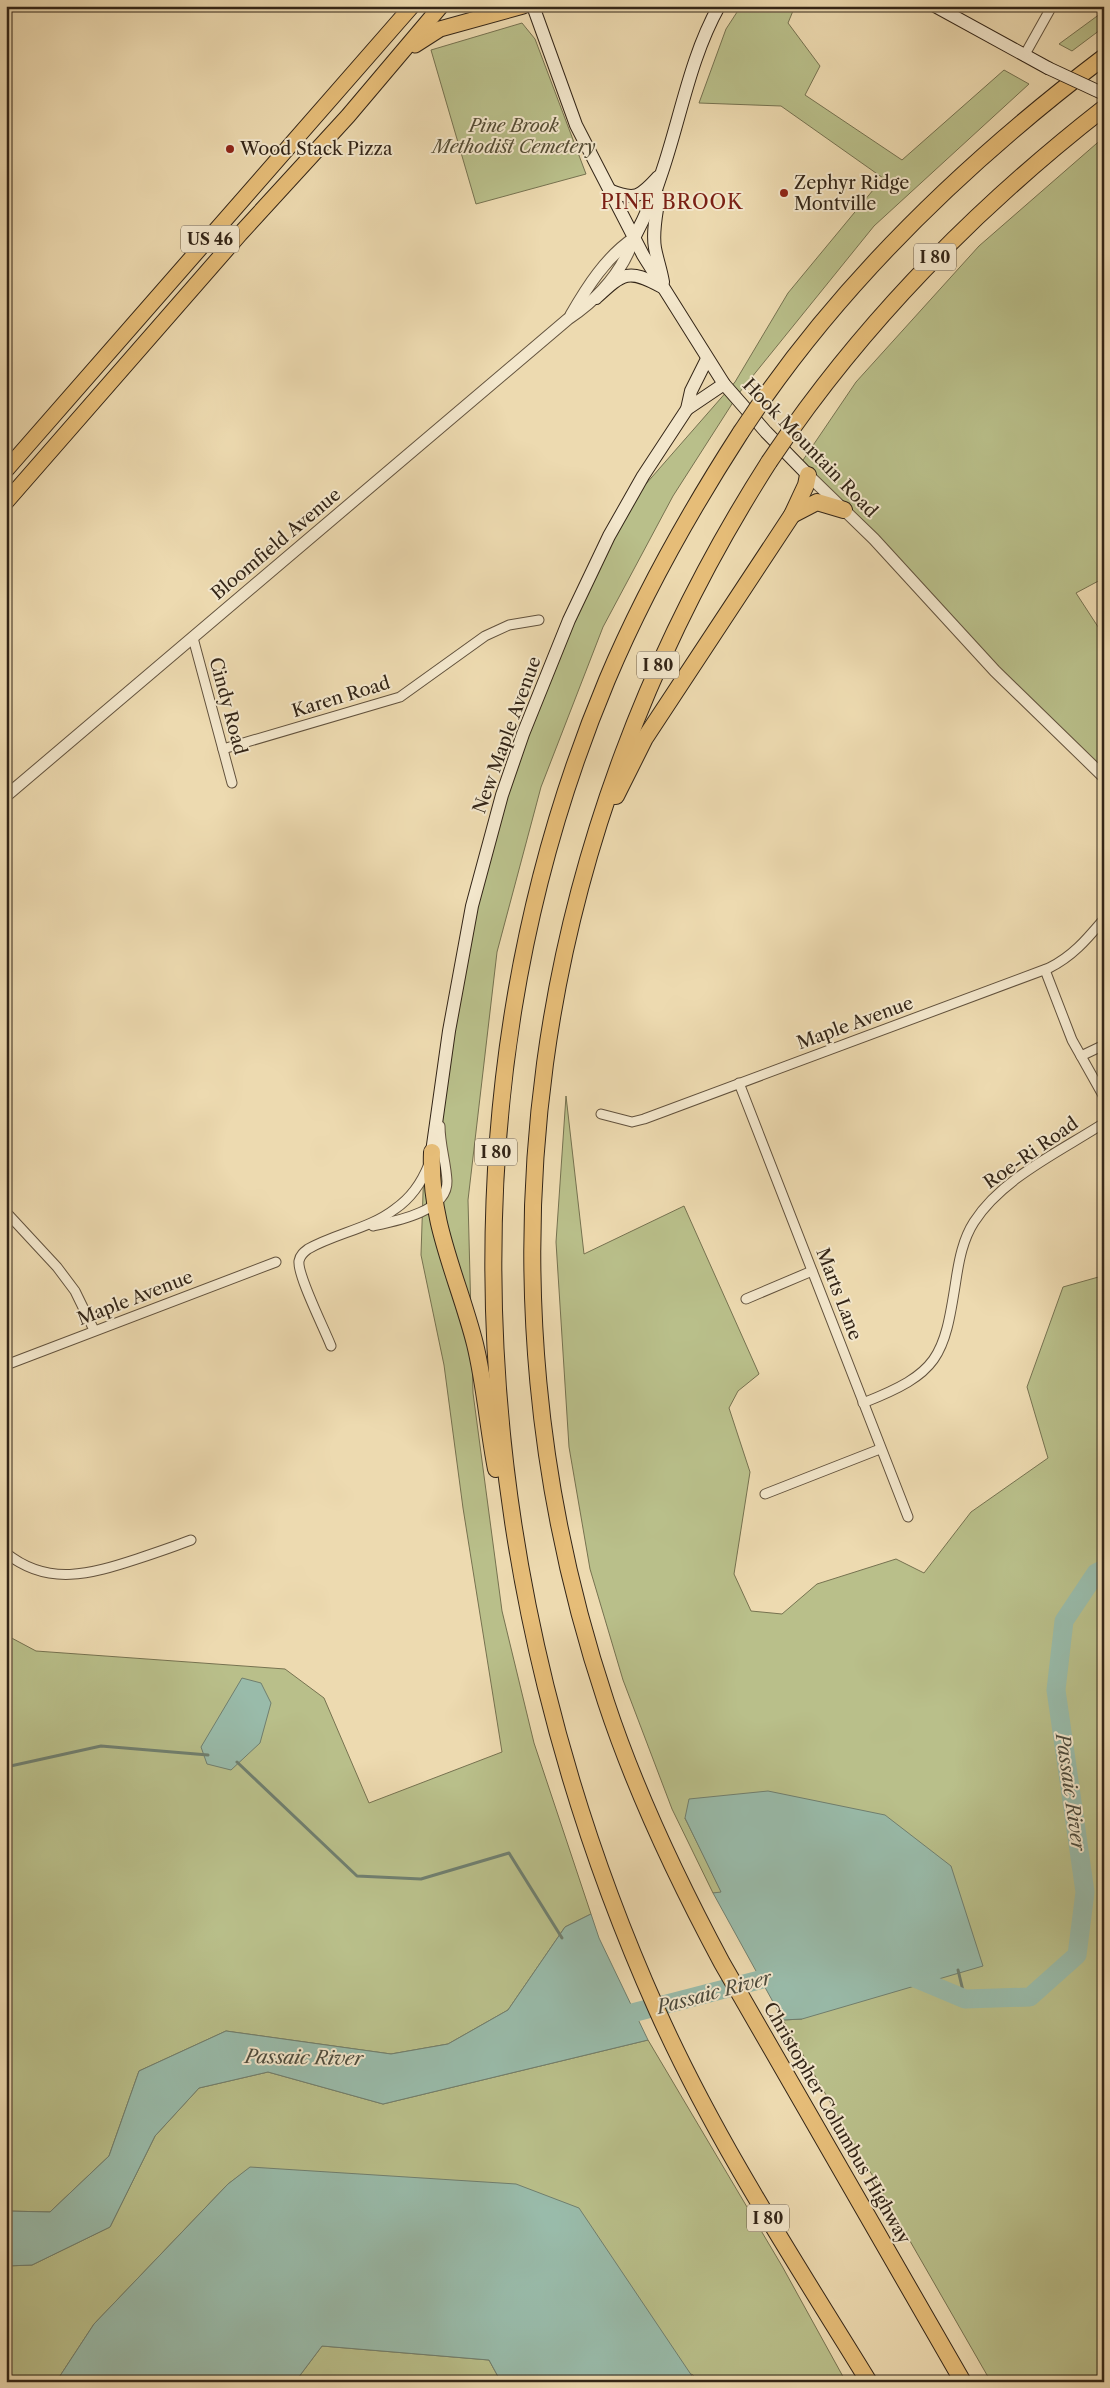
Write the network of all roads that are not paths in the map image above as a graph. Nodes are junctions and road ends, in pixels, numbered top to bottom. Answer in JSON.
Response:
{"nodes":[{"id":1,"x":412,"y":6,"type":"edge"},
{"id":2,"x":441,"y":6,"type":"edge"},
{"id":3,"x":523,"y":6,"type":"edge"},
{"id":4,"x":532,"y":6,"type":"edge"},
{"id":5,"x":719,"y":6,"type":"edge"},
{"id":6,"x":935,"y":6,"type":"edge"},
{"id":7,"x":1052,"y":6,"type":"edge"},
{"id":8,"x":493,"y":11,"type":"edge"},
{"id":9,"x":1024,"y":56,"type":"junction"},
{"id":10,"x":1104,"y":57,"type":"edge"},
{"id":11,"x":396,"y":59,"type":"junction"},
{"id":12,"x":1104,"y":94,"type":"edge"},
{"id":13,"x":1104,"y":108,"type":"edge"},
{"id":14,"x":663,"y":171,"type":"junction"},
{"id":15,"x":609,"y":190,"type":"junction"},
{"id":16,"x":634,"y":238,"type":"junction"},
{"id":17,"x":664,"y":287,"type":"junction"},
{"id":18,"x":596,"y":298,"type":"junction"},
{"id":19,"x":568,"y":319,"type":"junction"},
{"id":20,"x":707,"y":359,"type":"junction"},
{"id":21,"x":724,"y":384,"type":"junction"},
{"id":22,"x":687,"y":409,"type":"junction"},
{"id":23,"x":6,"y":470,"type":"edge"},
{"id":24,"x":808,"y":475,"type":"junction"},
{"id":25,"x":6,"y":502,"type":"edge"},
{"id":26,"x":844,"y":510,"type":"junction"},
{"id":27,"x":792,"y":515,"type":"junction"},
{"id":28,"x":539,"y":620,"type":"dead end"},
{"id":29,"x":193,"y":638,"type":"junction"},
{"id":30,"x":223,"y":749,"type":"junction"},
{"id":31,"x":1104,"y":777,"type":"edge"},
{"id":32,"x":232,"y":783,"type":"dead end"},
{"id":33,"x":6,"y":796,"type":"edge"},
{"id":34,"x":580,"y":883,"type":"junction"},
{"id":35,"x":1104,"y":919,"type":"edge"},
{"id":36,"x":1045,"y":970,"type":"junction"},
{"id":37,"x":1104,"y":1045,"type":"edge"},
{"id":38,"x":1081,"y":1056,"type":"junction"},
{"id":39,"x":739,"y":1083,"type":"junction"},
{"id":40,"x":1104,"y":1097,"type":"edge"},
{"id":41,"x":440,"y":1102,"type":"junction"},
{"id":42,"x":601,"y":1114,"type":"dead end"},
{"id":43,"x":1104,"y":1123,"type":"edge"},
{"id":44,"x":432,"y":1152,"type":"junction"},
{"id":45,"x":434,"y":1206,"type":"junction"},
{"id":46,"x":6,"y":1212,"type":"edge"},
{"id":47,"x":358,"y":1229,"type":"junction"},
{"id":48,"x":276,"y":1262,"type":"dead end"},
{"id":49,"x":812,"y":1271,"type":"junction"},
{"id":50,"x":746,"y":1299,"type":"dead end"},
{"id":51,"x":94,"y":1330,"type":"junction"},
{"id":52,"x":331,"y":1346,"type":"dead end"},
{"id":53,"x":6,"y":1365,"type":"edge"},
{"id":54,"x":863,"y":1403,"type":"junction"},
{"id":55,"x":880,"y":1449,"type":"junction"},
{"id":56,"x":765,"y":1494,"type":"dead end"},
{"id":57,"x":908,"y":1517,"type":"dead end"},
{"id":58,"x":191,"y":1540,"type":"dead end"},
{"id":59,"x":6,"y":1553,"type":"edge"},
{"id":60,"x":525,"y":1597,"type":"junction"},
{"id":61,"x":869,"y":2382,"type":"edge"},
{"id":62,"x":963,"y":2382,"type":"edge"}],
"edges":[{"from":1,"to":23,"type":"highway","number":"US 46"},
{"from":2,"to":11,"type":"highway","number":"US 46"},
{"from":3,"to":8,"type":"highway"},
{"from":4,"to":15,"type":"main road","name":"Hook Mountain Road"},
{"from":5,"to":14,"type":"main road","name":"Bloomfield Avenue"},
{"from":6,"to":9,"type":"main road"},
{"from":7,"to":9,"type":"street"},
{"from":8,"to":11,"type":"highway"},
{"from":9,"to":12,"type":"main road","bridge":true},
{"from":10,"to":60,"type":"highway","number":"I 80","bridge":true},
{"from":11,"to":25,"type":"highway","number":"US 46"},
{"from":13,"to":34,"type":"highway","name":"Christopher Columbus Highway","number":"I 80","bridge":true},
{"from":14,"to":15,"type":"main road"},
{"from":14,"to":16,"type":"main road","name":"Bloomfield Avenue"},
{"from":14,"to":17,"type":"main road"},
{"from":15,"to":16,"type":"main road","name":"Hook Mountain Road"},
{"from":16,"to":17,"type":"main road","name":"Hook Mountain Road"},
{"from":16,"to":18,"type":"street","name":"Bloomfield Avenue"},
{"from":16,"to":19,"type":"street","name":"Bloomfield Avenue"},
{"from":17,"to":18,"type":"main road"},
{"from":17,"to":20,"type":"main road","name":"Hook Mountain Road"},
{"from":18,"to":19,"type":"street","name":"Bloomfield Avenue"},
{"from":19,"to":29,"type":"street","name":"Bloomfield Avenue"},
{"from":20,"to":21,"type":"main road","name":"Hook Mountain Road"},
{"from":20,"to":22,"type":"main road","name":"New Maple Avenue"},
{"from":21,"to":22,"type":"main road","name":"New Maple Avenue"},
{"from":21,"to":24,"type":"main road","name":"Hook Mountain Road"},
{"from":22,"to":41,"type":"main road","name":"New Maple Avenue"},
{"from":24,"to":26,"type":"street","name":"Hook Mountain Road"},
{"from":24,"to":27,"type":"highway"},
{"from":26,"to":27,"type":"highway"},
{"from":26,"to":31,"type":"street","name":"Hook Mountain Road"},
{"from":27,"to":34,"type":"highway"},
{"from":28,"to":30,"type":"street","name":"Karen Road"},
{"from":29,"to":30,"type":"street","name":"Cindy Road"},
{"from":29,"to":33,"type":"street","name":"Bloomfield Avenue"},
{"from":30,"to":32,"type":"street","name":"Cindy Road"},
{"from":34,"to":62,"type":"highway","name":"Christopher Columbus Highway","number":"I 80"},
{"from":35,"to":36,"type":"street","name":"Maple Avenue"},
{"from":36,"to":38,"type":"street"},
{"from":36,"to":39,"type":"street","name":"Maple Avenue"},
{"from":37,"to":38,"type":"street"},
{"from":38,"to":40,"type":"street"},
{"from":39,"to":42,"type":"street","name":"Maple Avenue"},
{"from":39,"to":49,"type":"street","name":"Marts Lane"},
{"from":41,"to":44,"type":"main road","name":"New Maple Avenue"},
{"from":41,"to":45,"type":"street","name":"New Maple Avenue"},
{"from":43,"to":54,"type":"street","name":"Roe-Ri Road"},
{"from":44,"to":45,"type":"highway"},
{"from":44,"to":47,"type":"street"},
{"from":45,"to":47,"type":"street"},
{"from":45,"to":60,"type":"highway"},
{"from":46,"to":51,"type":"street"},
{"from":47,"to":52,"type":"street"},
{"from":48,"to":51,"type":"street","name":"Maple Avenue"},
{"from":49,"to":50,"type":"street"},
{"from":49,"to":54,"type":"street","name":"Marts Lane"},
{"from":51,"to":53,"type":"street","name":"Maple Avenue"},
{"from":54,"to":55,"type":"street","name":"Marts Lane"},
{"from":55,"to":56,"type":"street"},
{"from":55,"to":57,"type":"street","name":"Marts Lane"},
{"from":58,"to":59,"type":"street"},
{"from":60,"to":61,"type":"highway","number":"I 80"}]}
